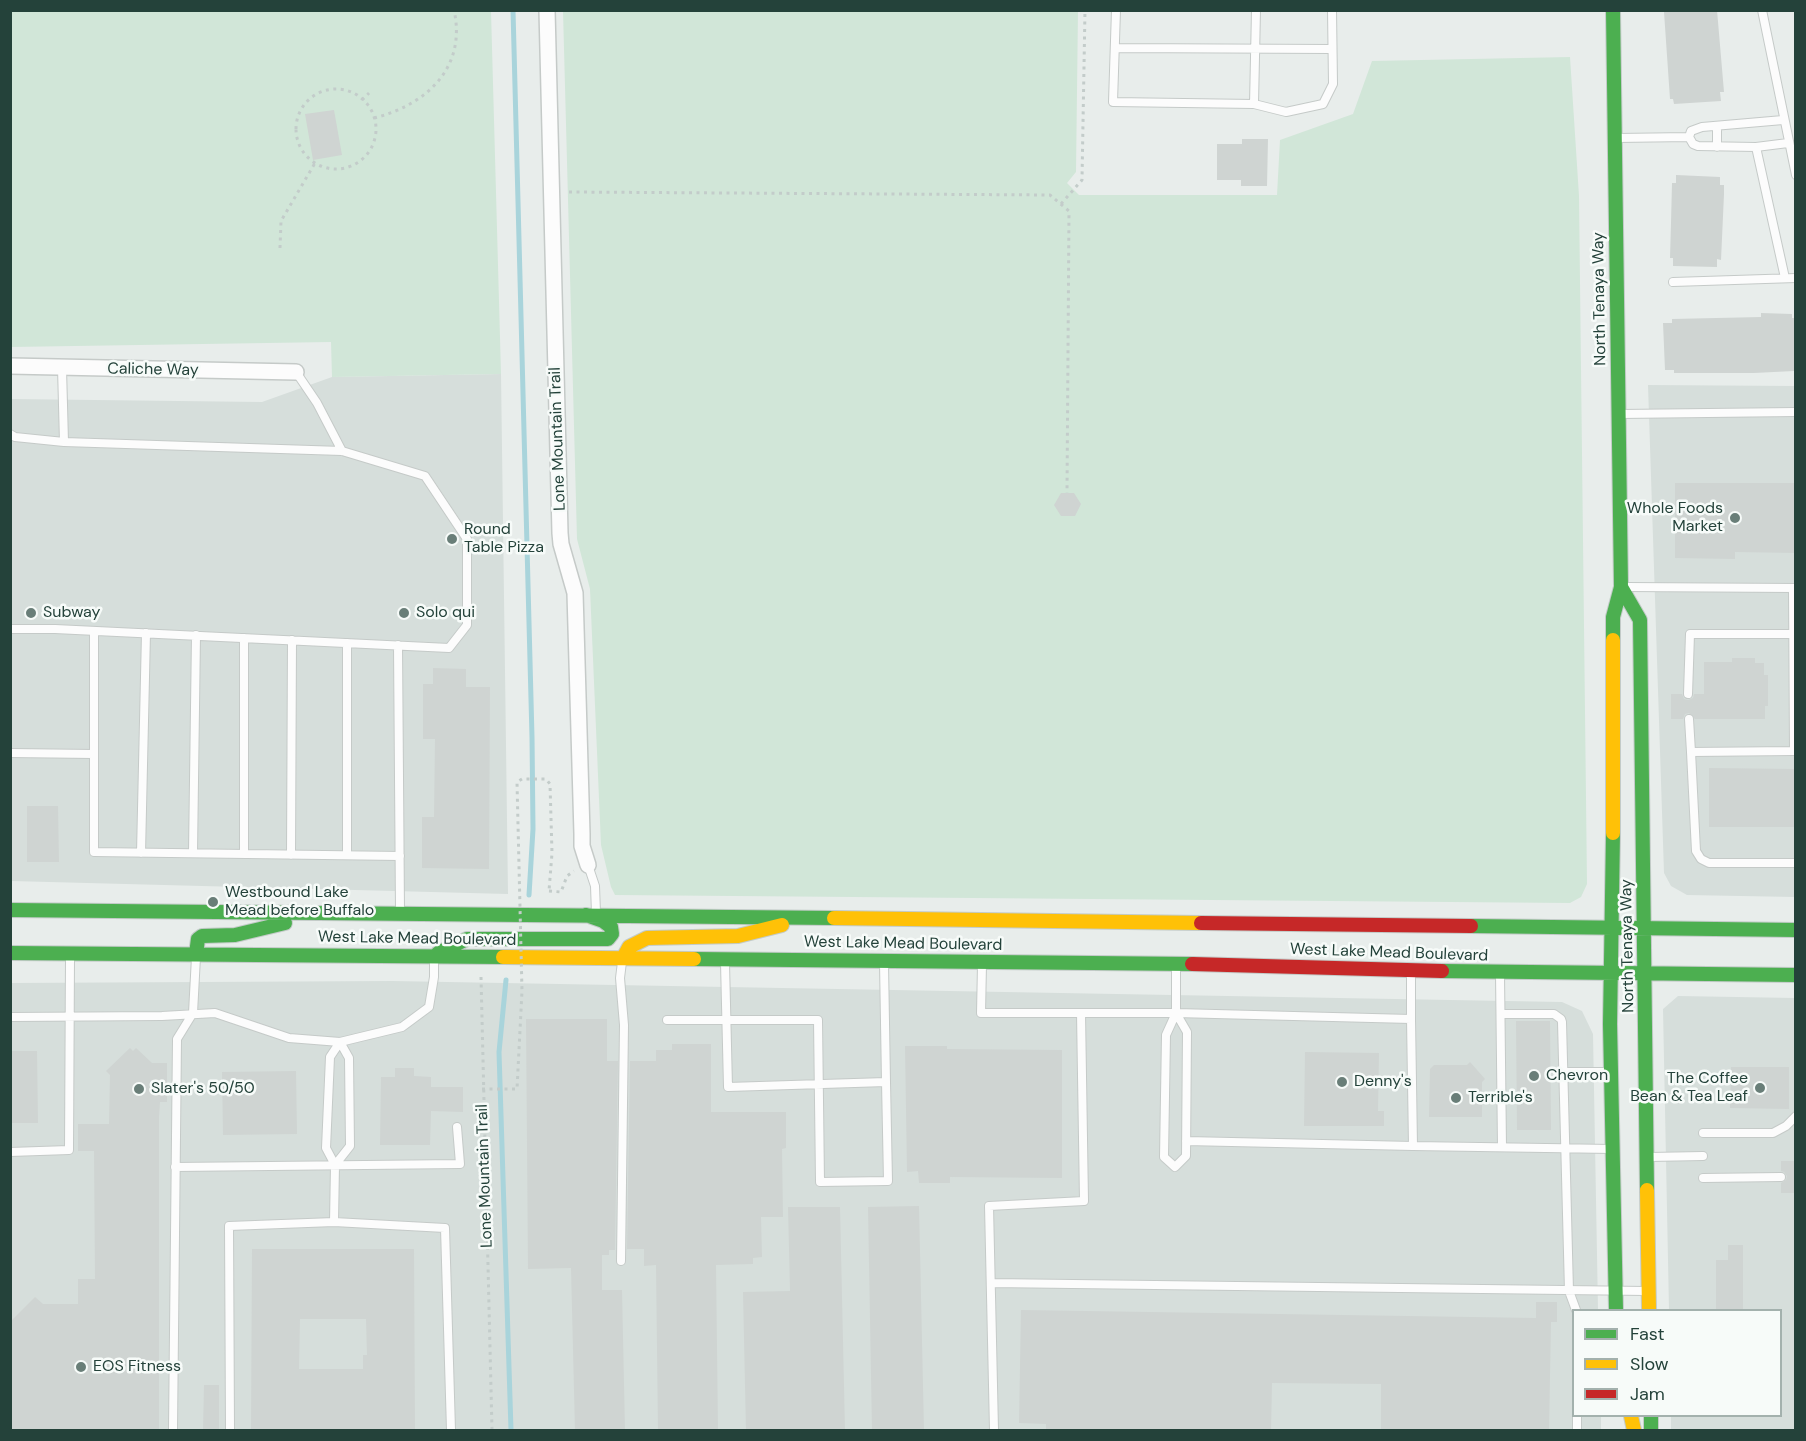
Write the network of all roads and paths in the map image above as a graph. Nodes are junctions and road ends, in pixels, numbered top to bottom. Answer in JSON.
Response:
{"nodes":[{"id":1,"x":454,"y":10,"type":"edge"},
{"id":2,"x":546,"y":10,"type":"edge"},
{"id":3,"x":1085,"y":10,"type":"edge"},
{"id":4,"x":1116,"y":10,"type":"edge"},
{"id":5,"x":1256,"y":10,"type":"edge"},
{"id":6,"x":1332,"y":10,"type":"edge"},
{"id":7,"x":1613,"y":10,"type":"edge"},
{"id":8,"x":1762,"y":10,"type":"edge"},
{"id":9,"x":1115,"y":48,"type":"junction"},
{"id":10,"x":1255,"y":49,"type":"junction"},
{"id":11,"x":1332,"y":49,"type":"junction"},
{"id":12,"x":369,"y":93,"type":"dead end"},
{"id":13,"x":362,"y":100,"type":"junction"},
{"id":14,"x":1254,"y":104,"type":"junction"},
{"id":15,"x":374,"y":118,"type":"junction"},
{"id":16,"x":1783,"y":120,"type":"junction"},
{"id":17,"x":1717,"y":126,"type":"junction"},
{"id":18,"x":1689,"y":136,"type":"junction"},
{"id":19,"x":1615,"y":138,"type":"junction"},
{"id":20,"x":1788,"y":143,"type":"junction"},
{"id":21,"x":1717,"y":147,"type":"junction"},
{"id":22,"x":1756,"y":147,"type":"junction"},
{"id":23,"x":315,"y":162,"type":"junction"},
{"id":24,"x":1796,"y":175,"type":"edge"},
{"id":25,"x":564,"y":192,"type":"dead end"},
{"id":26,"x":1060,"y":204,"type":"junction"},
{"id":27,"x":280,"y":248,"type":"dead end"},
{"id":28,"x":1785,"y":278,"type":"junction"},
{"id":29,"x":1796,"y":278,"type":"edge"},
{"id":30,"x":1673,"y":282,"type":"dead end"},
{"id":31,"x":10,"y":366,"type":"edge"},
{"id":32,"x":62,"y":368,"type":"junction"},
{"id":33,"x":296,"y":372,"type":"joint"},
{"id":34,"x":1796,"y":412,"type":"edge"},
{"id":35,"x":1618,"y":414,"type":"junction"},
{"id":36,"x":10,"y":434,"type":"edge"},
{"id":37,"x":64,"y":442,"type":"junction"},
{"id":38,"x":342,"y":451,"type":"junction"},
{"id":39,"x":1067,"y":493,"type":"dead end"},
{"id":40,"x":1621,"y":587,"type":"junction"},
{"id":41,"x":1794,"y":588,"type":"edge"},
{"id":42,"x":10,"y":629,"type":"edge"},
{"id":43,"x":94,"y":631,"type":"junction"},
{"id":44,"x":146,"y":633,"type":"junction"},
{"id":45,"x":1792,"y":634,"type":"junction"},
{"id":46,"x":196,"y":635,"type":"junction"},
{"id":47,"x":244,"y":638,"type":"junction"},
{"id":48,"x":292,"y":640,"type":"junction"},
{"id":49,"x":347,"y":643,"type":"junction"},
{"id":50,"x":398,"y":645,"type":"junction"},
{"id":51,"x":1688,"y":694,"type":"dead end"},
{"id":52,"x":1689,"y":719,"type":"dead end"},
{"id":53,"x":1795,"y":751,"type":"edge"},
{"id":54,"x":1691,"y":752,"type":"junction"},
{"id":55,"x":10,"y":753,"type":"edge"},
{"id":56,"x":94,"y":754,"type":"junction"},
{"id":57,"x":141,"y":853,"type":"junction"},
{"id":58,"x":193,"y":853,"type":"junction"},
{"id":59,"x":244,"y":854,"type":"junction"},
{"id":60,"x":291,"y":855,"type":"junction"},
{"id":61,"x":346,"y":855,"type":"junction"},
{"id":62,"x":400,"y":856,"type":"junction"},
{"id":63,"x":1796,"y":863,"type":"edge"},
{"id":64,"x":583,"y":867,"type":"junction"},
{"id":65,"x":10,"y":910,"type":"edge"},
{"id":66,"x":319,"y":914,"type":"junction"},
{"id":67,"x":400,"y":914,"type":"junction"},
{"id":68,"x":590,"y":915,"type":"junction"},
{"id":69,"x":810,"y":918,"type":"junction"},
{"id":70,"x":1612,"y":928,"type":"junction"},
{"id":71,"x":1644,"y":928,"type":"junction"},
{"id":72,"x":1796,"y":930,"type":"edge"},
{"id":73,"x":10,"y":953,"type":"edge"},
{"id":74,"x":70,"y":953,"type":"junction"},
{"id":75,"x":196,"y":954,"type":"junction"},
{"id":76,"x":434,"y":955,"type":"junction"},
{"id":77,"x":623,"y":957,"type":"junction"},
{"id":78,"x":725,"y":958,"type":"junction"},
{"id":79,"x":1176,"y":958,"type":"junction"},
{"id":80,"x":884,"y":960,"type":"junction"},
{"id":81,"x":982,"y":962,"type":"junction"},
{"id":82,"x":1411,"y":971,"type":"junction"},
{"id":83,"x":1500,"y":972,"type":"junction"},
{"id":84,"x":1611,"y":974,"type":"junction"},
{"id":85,"x":1645,"y":974,"type":"junction"},
{"id":86,"x":1796,"y":975,"type":"edge"},
{"id":87,"x":481,"y":976,"type":"dead end"},
{"id":88,"x":193,"y":1013,"type":"junction"},
{"id":89,"x":1081,"y":1013,"type":"junction"},
{"id":90,"x":1176,"y":1013,"type":"junction"},
{"id":91,"x":1501,"y":1014,"type":"junction"},
{"id":92,"x":71,"y":1016,"type":"junction"},
{"id":93,"x":10,"y":1017,"type":"edge"},
{"id":94,"x":1411,"y":1019,"type":"junction"},
{"id":95,"x":667,"y":1020,"type":"dead end"},
{"id":96,"x":726,"y":1020,"type":"junction"},
{"id":97,"x":340,"y":1042,"type":"junction"},
{"id":98,"x":1611,"y":1071,"type":"junction"},
{"id":99,"x":1564,"y":1072,"type":"junction"},
{"id":100,"x":886,"y":1083,"type":"junction"},
{"id":101,"x":818,"y":1085,"type":"junction"},
{"id":102,"x":482,"y":1089,"type":"junction"},
{"id":103,"x":1796,"y":1116,"type":"edge"},
{"id":104,"x":457,"y":1127,"type":"dead end"},
{"id":105,"x":1703,"y":1133,"type":"dead end"},
{"id":106,"x":1186,"y":1141,"type":"junction"},
{"id":107,"x":1413,"y":1146,"type":"junction"},
{"id":108,"x":1502,"y":1147,"type":"junction"},
{"id":109,"x":1564,"y":1148,"type":"junction"},
{"id":110,"x":1612,"y":1149,"type":"junction"},
{"id":111,"x":10,"y":1152,"type":"edge"},
{"id":112,"x":1703,"y":1156,"type":"dead end"},
{"id":113,"x":1647,"y":1157,"type":"junction"},
{"id":114,"x":335,"y":1165,"type":"junction"},
{"id":115,"x":175,"y":1167,"type":"junction"},
{"id":116,"x":1781,"y":1177,"type":"dead end"},
{"id":117,"x":1703,"y":1178,"type":"dead end"},
{"id":118,"x":334,"y":1222,"type":"junction"},
{"id":119,"x":621,"y":1261,"type":"dead end"},
{"id":120,"x":991,"y":1283,"type":"junction"},
{"id":121,"x":1615,"y":1291,"type":"junction"},
{"id":122,"x":1649,"y":1291,"type":"junction"},
{"id":123,"x":1569,"y":1292,"type":"junction"},
{"id":124,"x":1575,"y":1309,"type":"edge"},
{"id":125,"x":1616,"y":1309,"type":"edge"},
{"id":126,"x":1649,"y":1309,"type":"edge"},
{"id":127,"x":173,"y":1431,"type":"edge"},
{"id":128,"x":230,"y":1431,"type":"edge"},
{"id":129,"x":451,"y":1431,"type":"edge"},
{"id":130,"x":492,"y":1431,"type":"edge"},
{"id":131,"x":994,"y":1431,"type":"edge"}],
"edges":[{"from":1,"to":15,"type":"path"},
{"from":2,"to":64,"type":"street","name":"Lone Mountain Trail"},
{"from":3,"to":26,"type":"path"},
{"from":4,"to":9,"type":"lane"},
{"from":5,"to":10,"type":"lane"},
{"from":6,"to":11,"type":"lane"},
{"from":7,"to":19,"type":"main road","name":"North Tenaya Way"},
{"from":8,"to":16,"type":"lane"},
{"from":9,"to":10,"type":"lane"},
{"from":9,"to":14,"type":"lane"},
{"from":10,"to":11,"type":"lane"},
{"from":10,"to":14,"type":"lane"},
{"from":11,"to":14,"type":"lane"},
{"from":12,"to":13,"type":"path"},
{"from":13,"to":15,"type":"path"},
{"from":13,"to":23,"type":"path"},
{"from":15,"to":23,"type":"path"},
{"from":16,"to":17,"type":"lane"},
{"from":16,"to":20,"type":"lane"},
{"from":17,"to":18,"type":"lane"},
{"from":17,"to":21,"type":"lane"},
{"from":18,"to":19,"type":"lane"},
{"from":18,"to":21,"type":"lane"},
{"from":19,"to":35,"type":"main road","name":"North Tenaya Way"},
{"from":20,"to":22,"type":"lane"},
{"from":20,"to":24,"type":"lane"},
{"from":21,"to":22,"type":"lane"},
{"from":22,"to":28,"type":"lane"},
{"from":23,"to":27,"type":"path"},
{"from":25,"to":26,"type":"path"},
{"from":26,"to":39,"type":"path"},
{"from":28,"to":29,"type":"lane"},
{"from":28,"to":30,"type":"lane"},
{"from":31,"to":32,"type":"street","name":"Caliche Way"},
{"from":32,"to":33,"type":"street","name":"Caliche Way"},
{"from":32,"to":37,"type":"lane"},
{"from":33,"to":38,"type":"lane"},
{"from":34,"to":35,"type":"lane"},
{"from":35,"to":40,"type":"main road","name":"North Tenaya Way"},
{"from":36,"to":37,"type":"lane"},
{"from":37,"to":38,"type":"lane"},
{"from":38,"to":50,"type":"lane"},
{"from":40,"to":41,"type":"lane"},
{"from":40,"to":70,"type":"main road","name":"North Tenaya Way"},
{"from":40,"to":71,"type":"main road","name":"North Tenaya Way"},
{"from":41,"to":45,"type":"lane"},
{"from":42,"to":43,"type":"lane"},
{"from":43,"to":44,"type":"lane"},
{"from":43,"to":56,"type":"lane"},
{"from":44,"to":46,"type":"lane"},
{"from":44,"to":57,"type":"lane"},
{"from":45,"to":51,"type":"lane"},
{"from":45,"to":53,"type":"lane"},
{"from":46,"to":47,"type":"lane"},
{"from":46,"to":58,"type":"lane"},
{"from":47,"to":48,"type":"lane"},
{"from":47,"to":59,"type":"lane"},
{"from":48,"to":49,"type":"lane"},
{"from":48,"to":60,"type":"lane"},
{"from":49,"to":50,"type":"lane"},
{"from":49,"to":61,"type":"lane"},
{"from":50,"to":62,"type":"lane"},
{"from":52,"to":54,"type":"lane"},
{"from":53,"to":54,"type":"lane"},
{"from":54,"to":63,"type":"lane"},
{"from":55,"to":56,"type":"lane"},
{"from":56,"to":57,"type":"lane"},
{"from":57,"to":58,"type":"lane"},
{"from":58,"to":59,"type":"lane"},
{"from":59,"to":60,"type":"lane"},
{"from":60,"to":61,"type":"lane"},
{"from":61,"to":62,"type":"lane"},
{"from":62,"to":67,"type":"lane"},
{"from":64,"to":68,"type":"lane"},
{"from":64,"to":102,"type":"path","name":"Lone Mountain Trail","bridge":true},
{"from":65,"to":66,"type":"main road","name":"West Lake Mead Boulevard"},
{"from":66,"to":67,"type":"main road","name":"West Lake Mead Boulevard"},
{"from":66,"to":75,"type":"main road"},
{"from":67,"to":68,"type":"main road","name":"West Lake Mead Boulevard"},
{"from":68,"to":69,"type":"main road","name":"West Lake Mead Boulevard"},
{"from":68,"to":76,"type":"main road"},
{"from":69,"to":70,"type":"main road","name":"West Lake Mead Boulevard"},
{"from":69,"to":77,"type":"main road"},
{"from":70,"to":71,"type":"main road","name":"West Lake Mead Boulevard"},
{"from":70,"to":84,"type":"main road","name":"North Tenaya Way"},
{"from":71,"to":72,"type":"main road","name":"West Lake Mead Boulevard"},
{"from":71,"to":85,"type":"main road","name":"North Tenaya Way"},
{"from":73,"to":74,"type":"main road","name":"West Lake Mead Boulevard"},
{"from":74,"to":75,"type":"main road","name":"West Lake Mead Boulevard"},
{"from":74,"to":92,"type":"lane"},
{"from":75,"to":76,"type":"main road","name":"West Lake Mead Boulevard"},
{"from":75,"to":88,"type":"lane"},
{"from":76,"to":77,"type":"main road","name":"West Lake Mead Boulevard"},
{"from":76,"to":97,"type":"lane"},
{"from":77,"to":78,"type":"main road","name":"West Lake Mead Boulevard"},
{"from":77,"to":119,"type":"lane"},
{"from":78,"to":80,"type":"main road","name":"West Lake Mead Boulevard"},
{"from":78,"to":96,"type":"lane"},
{"from":79,"to":81,"type":"main road","name":"West Lake Mead Boulevard"},
{"from":79,"to":82,"type":"main road","name":"West Lake Mead Boulevard"},
{"from":79,"to":90,"type":"lane"},
{"from":80,"to":81,"type":"main road","name":"West Lake Mead Boulevard"},
{"from":80,"to":100,"type":"lane"},
{"from":81,"to":89,"type":"lane"},
{"from":82,"to":83,"type":"main road","name":"West Lake Mead Boulevard"},
{"from":82,"to":94,"type":"lane"},
{"from":83,"to":84,"type":"main road","name":"West Lake Mead Boulevard"},
{"from":83,"to":91,"type":"lane"},
{"from":84,"to":85,"type":"main road","name":"West Lake Mead Boulevard"},
{"from":84,"to":98,"type":"main road","name":"North Tenaya Way"},
{"from":85,"to":86,"type":"main road","name":"West Lake Mead Boulevard"},
{"from":85,"to":113,"type":"main road","name":"North Tenaya Way"},
{"from":87,"to":102,"type":"path"},
{"from":88,"to":92,"type":"lane"},
{"from":88,"to":97,"type":"lane"},
{"from":88,"to":115,"type":"lane"},
{"from":89,"to":90,"type":"lane"},
{"from":89,"to":120,"type":"lane"},
{"from":90,"to":94,"type":"lane"},
{"from":90,"to":106,"type":"lane"},
{"from":90,"to":106,"type":"lane"},
{"from":91,"to":99,"type":"lane"},
{"from":91,"to":108,"type":"lane"},
{"from":92,"to":93,"type":"lane"},
{"from":92,"to":111,"type":"lane"},
{"from":94,"to":107,"type":"lane"},
{"from":95,"to":96,"type":"lane"},
{"from":96,"to":101,"type":"lane"},
{"from":96,"to":101,"type":"lane"},
{"from":97,"to":114,"type":"lane"},
{"from":97,"to":114,"type":"lane"},
{"from":98,"to":99,"type":"lane"},
{"from":98,"to":110,"type":"main road","name":"North Tenaya Way"},
{"from":99,"to":109,"type":"lane"},
{"from":100,"to":101,"type":"lane"},
{"from":100,"to":101,"type":"lane"},
{"from":102,"to":130,"type":"path","name":"Lone Mountain Trail"},
{"from":103,"to":105,"type":"lane"},
{"from":104,"to":114,"type":"lane"},
{"from":106,"to":107,"type":"lane"},
{"from":107,"to":108,"type":"lane"},
{"from":108,"to":109,"type":"lane"},
{"from":109,"to":110,"type":"lane"},
{"from":109,"to":123,"type":"lane"},
{"from":110,"to":121,"type":"main road","name":"North Tenaya Way"},
{"from":112,"to":113,"type":"lane"},
{"from":113,"to":122,"type":"main road","name":"North Tenaya Way"},
{"from":114,"to":115,"type":"lane"},
{"from":114,"to":118,"type":"lane"},
{"from":115,"to":127,"type":"lane"},
{"from":116,"to":117,"type":"lane"},
{"from":118,"to":128,"type":"lane"},
{"from":118,"to":129,"type":"lane"},
{"from":120,"to":123,"type":"lane"},
{"from":120,"to":131,"type":"lane"},
{"from":121,"to":122,"type":"lane"},
{"from":121,"to":123,"type":"lane"},
{"from":121,"to":125,"type":"main road","name":"North Tenaya Way"},
{"from":122,"to":126,"type":"main road","name":"North Tenaya Way"},
{"from":123,"to":124,"type":"lane"}]}
